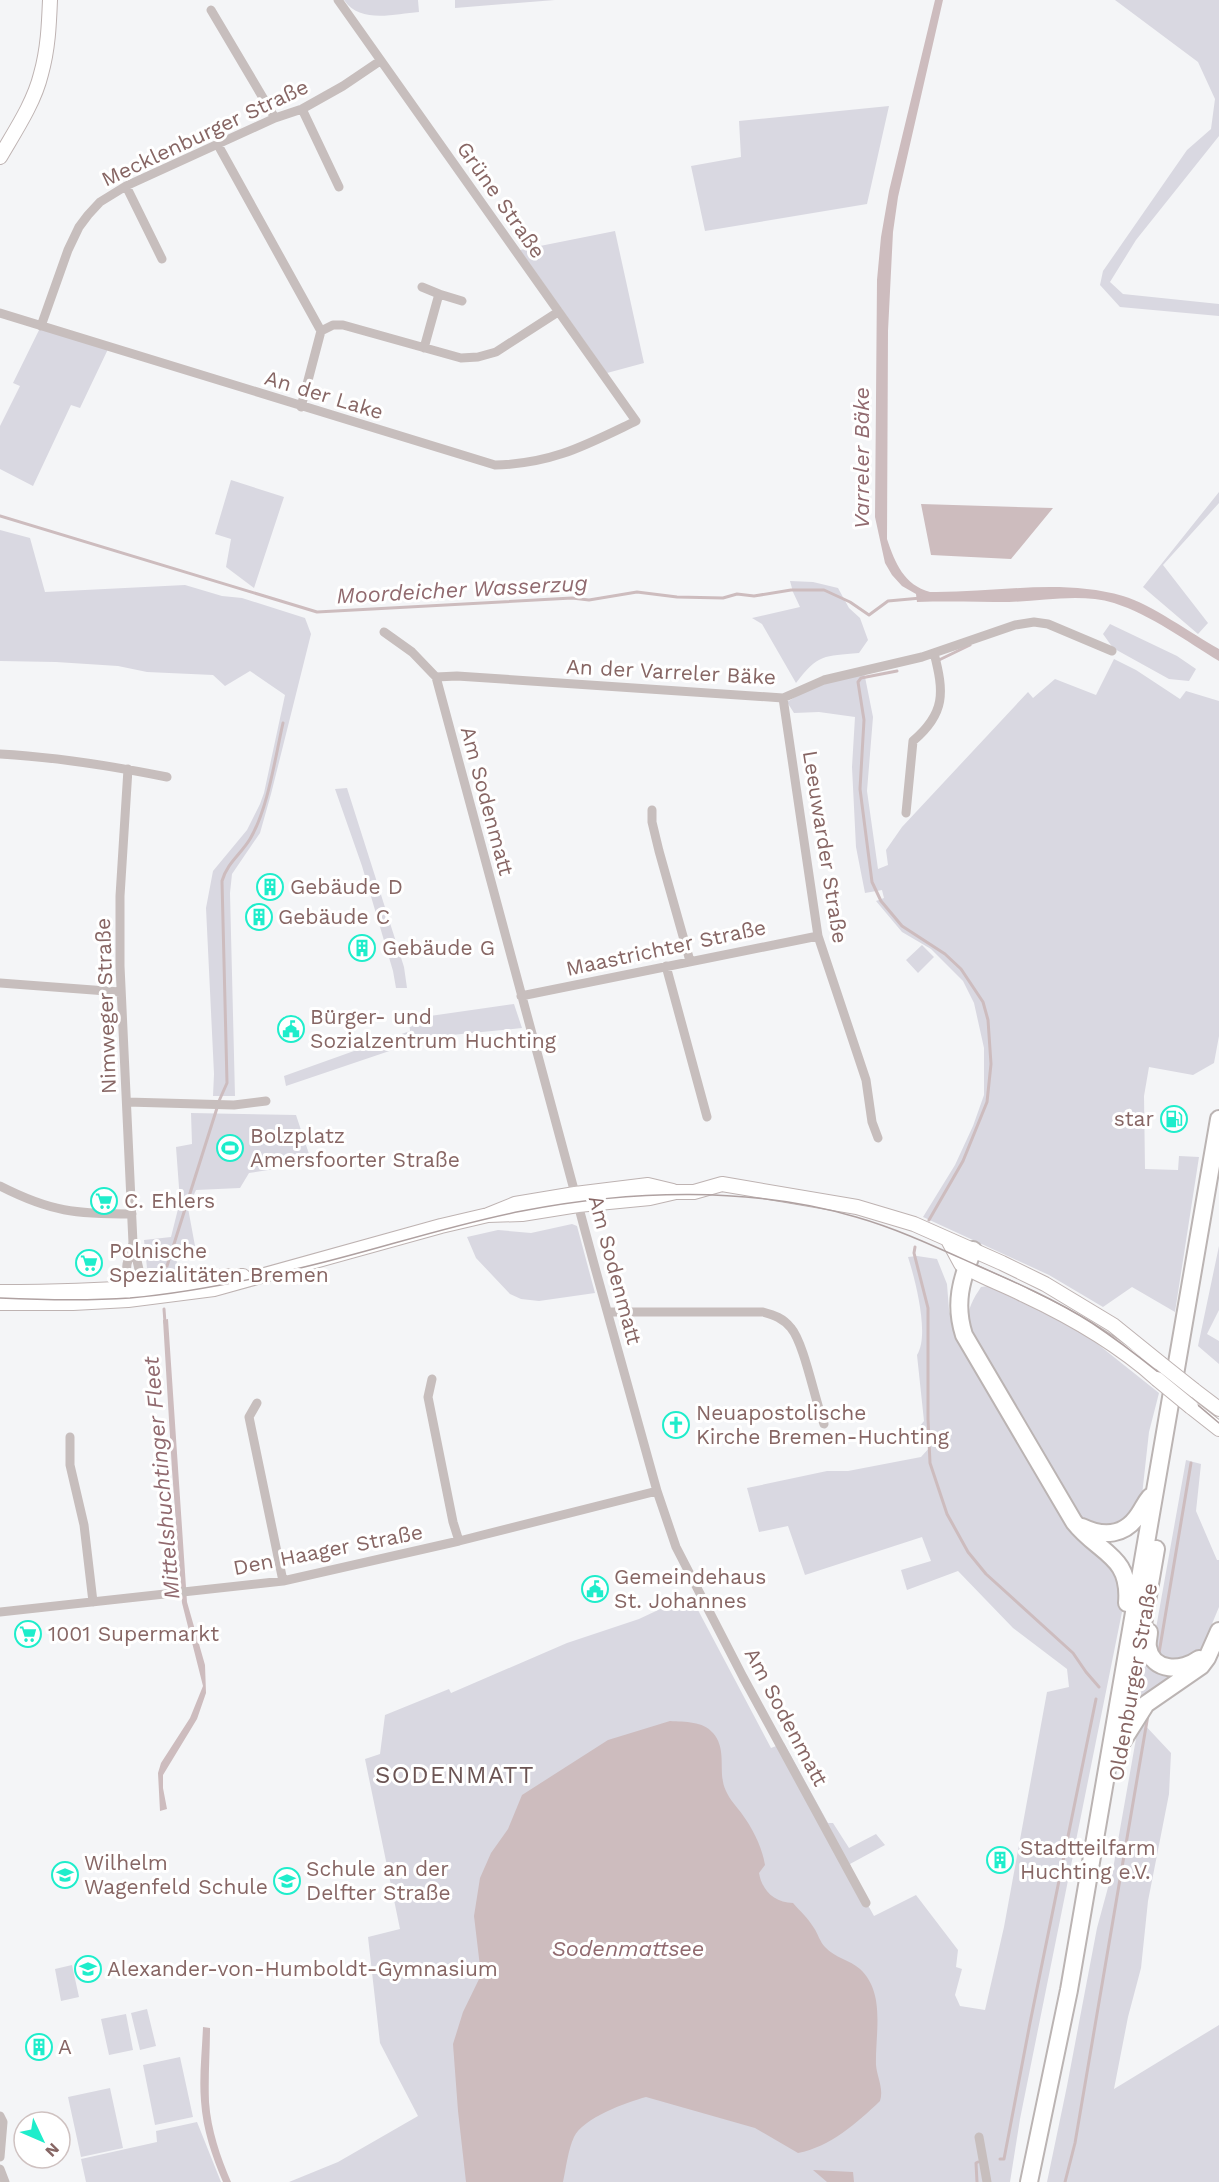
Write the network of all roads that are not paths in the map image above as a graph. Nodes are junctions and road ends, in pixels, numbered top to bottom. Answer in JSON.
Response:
{"nodes":[{"id":1,"x":50,"y":0,"type":"edge"},
{"id":2,"x":338,"y":0,"type":"edge"},
{"id":3,"x":212,"y":10,"type":"dead end"},
{"id":4,"x":380,"y":61,"type":"junction"},
{"id":5,"x":302,"y":109,"type":"junction"},
{"id":6,"x":274,"y":118,"type":"junction"},
{"id":7,"x":218,"y":145,"type":"junction"},
{"id":8,"x":0,"y":156,"type":"edge"},
{"id":9,"x":126,"y":186,"type":"junction"},
{"id":10,"x":339,"y":187,"type":"dead end"},
{"id":11,"x":162,"y":259,"type":"dead end"},
{"id":12,"x":422,"y":288,"type":"dead end"},
{"id":13,"x":439,"y":294,"type":"junction"},
{"id":14,"x":462,"y":300,"type":"dead end"},
{"id":15,"x":558,"y":312,"type":"junction"},
{"id":16,"x":0,"y":313,"type":"edge"},
{"id":17,"x":41,"y":326,"type":"junction"},
{"id":18,"x":321,"y":330,"type":"junction"},
{"id":19,"x":424,"y":348,"type":"junction"},
{"id":20,"x":301,"y":407,"type":"junction"},
{"id":21,"x":636,"y":421,"type":"joint"},
{"id":22,"x":384,"y":632,"type":"dead end"},
{"id":23,"x":1112,"y":651,"type":"dead end"},
{"id":24,"x":934,"y":653,"type":"junction"},
{"id":25,"x":436,"y":677,"type":"junction"},
{"id":26,"x":783,"y":698,"type":"junction"},
{"id":27,"x":0,"y":754,"type":"edge"},
{"id":28,"x":128,"y":769,"type":"junction"},
{"id":29,"x":167,"y":777,"type":"dead end"},
{"id":30,"x":652,"y":810,"type":"dead end"},
{"id":31,"x":906,"y":813,"type":"dead end"},
{"id":32,"x":819,"y":936,"type":"junction"},
{"id":33,"x":690,"y":961,"type":"junction"},
{"id":34,"x":666,"y":966,"type":"junction"},
{"id":35,"x":0,"y":983,"type":"edge"},
{"id":36,"x":120,"y":992,"type":"junction"},
{"id":37,"x":521,"y":996,"type":"junction"},
{"id":38,"x":266,"y":1101,"type":"dead end"},
{"id":39,"x":127,"y":1102,"type":"junction"},
{"id":40,"x":707,"y":1117,"type":"dead end"},
{"id":41,"x":1219,"y":1119,"type":"edge"},
{"id":42,"x":878,"y":1138,"type":"dead end"},
{"id":43,"x":1219,"y":1180,"type":"edge"},
{"id":44,"x":0,"y":1186,"type":"edge"},
{"id":45,"x":577,"y":1200,"type":"junction"},
{"id":46,"x":132,"y":1214,"type":"junction"},
{"id":47,"x":948,"y":1240,"type":"junction"},
{"id":48,"x":133,"y":1243,"type":"junction"},
{"id":49,"x":973,"y":1250,"type":"junction"},
{"id":50,"x":965,"y":1268,"type":"junction"},
{"id":51,"x":260,"y":1275,"type":"junction"},
{"id":52,"x":143,"y":1287,"type":"junction"},
{"id":53,"x":125,"y":1288,"type":"junction"},
{"id":54,"x":0,"y":1292,"type":"edge"},
{"id":55,"x":133,"y":1300,"type":"junction"},
{"id":56,"x":0,"y":1303,"type":"edge"},
{"id":57,"x":608,"y":1312,"type":"junction"},
{"id":58,"x":432,"y":1379,"type":"dead end"},
{"id":59,"x":257,"y":1402,"type":"dead end"},
{"id":60,"x":1219,"y":1409,"type":"edge"},
{"id":61,"x":824,"y":1424,"type":"dead end"},
{"id":62,"x":1219,"y":1429,"type":"edge"},
{"id":63,"x":70,"y":1437,"type":"dead end"},
{"id":64,"x":657,"y":1491,"type":"junction"},
{"id":65,"x":1154,"y":1493,"type":"junction"},
{"id":66,"x":1074,"y":1522,"type":"junction"},
{"id":67,"x":459,"y":1541,"type":"junction"},
{"id":68,"x":283,"y":1581,"type":"junction"},
{"id":69,"x":1149,"y":1587,"type":"junction"},
{"id":70,"x":93,"y":1602,"type":"junction"},
{"id":71,"x":0,"y":1612,"type":"edge"},
{"id":72,"x":1219,"y":1631,"type":"edge"},
{"id":73,"x":1128,"y":1646,"type":"junction"},
{"id":74,"x":1210,"y":1652,"type":"junction"},
{"id":75,"x":1122,"y":1742,"type":"junction"},
{"id":76,"x":866,"y":1903,"type":"dead end"},
{"id":77,"x":0,"y":2116,"type":"edge"},
{"id":78,"x":980,"y":2137,"type":"dead end"},
{"id":79,"x":0,"y":2157,"type":"edge"},
{"id":80,"x":0,"y":2169,"type":"edge"},
{"id":81,"x":5,"y":2182,"type":"edge"},
{"id":82,"x":987,"y":2182,"type":"edge"},
{"id":83,"x":1029,"y":2182,"type":"edge"},
{"id":84,"x":1040,"y":2182,"type":"edge"}],
"edges":[{"from":1,"to":8,"type":"main road"},
{"from":2,"to":4,"type":"street","name":"Grüne Straße"},
{"from":3,"to":6,"type":"street"},
{"from":4,"to":5,"type":"street","name":"Mecklenburger Straße"},
{"from":4,"to":15,"type":"street","name":"Grüne Straße"},
{"from":5,"to":6,"type":"street","name":"Mecklenburger Straße"},
{"from":5,"to":10,"type":"street"},
{"from":6,"to":7,"type":"street","name":"Mecklenburger Straße"},
{"from":7,"to":9,"type":"street","name":"Mecklenburger Straße"},
{"from":7,"to":18,"type":"street"},
{"from":9,"to":11,"type":"street"},
{"from":9,"to":17,"type":"street","name":"Mecklenburger Straße"},
{"from":12,"to":13,"type":"street"},
{"from":13,"to":14,"type":"street"},
{"from":13,"to":19,"type":"street"},
{"from":15,"to":19,"type":"street"},
{"from":15,"to":21,"type":"street","name":"Grüne Straße"},
{"from":16,"to":17,"type":"street","name":"An der Lake"},
{"from":17,"to":20,"type":"street","name":"An der Lake"},
{"from":18,"to":19,"type":"street"},
{"from":18,"to":20,"type":"street"},
{"from":20,"to":21,"type":"street","name":"An der Lake"},
{"from":22,"to":25,"type":"street","name":"Am Sodenmatt"},
{"from":23,"to":24,"type":"street","name":"An der Varreler Bäke"},
{"from":24,"to":26,"type":"street","name":"An der Varreler Bäke"},
{"from":24,"to":31,"type":"street"},
{"from":25,"to":26,"type":"street","name":"An der Varreler Bäke"},
{"from":25,"to":37,"type":"street","name":"Am Sodenmatt"},
{"from":26,"to":32,"type":"street","name":"Leeuwarder Straße"},
{"from":27,"to":28,"type":"street"},
{"from":28,"to":29,"type":"street"},
{"from":28,"to":36,"type":"street","name":"Nimweger Straße"},
{"from":30,"to":33,"type":"street"},
{"from":32,"to":33,"type":"street","name":"Maastrichter Straße"},
{"from":32,"to":42,"type":"street","name":"Leeuwarder Straße"},
{"from":33,"to":34,"type":"street","name":"Maastrichter Straße"},
{"from":34,"to":37,"type":"street","name":"Maastrichter Straße"},
{"from":34,"to":40,"type":"street"},
{"from":35,"to":36,"type":"street"},
{"from":36,"to":39,"type":"street","name":"Nimweger Straße"},
{"from":37,"to":45,"type":"street","name":"Am Sodenmatt"},
{"from":38,"to":39,"type":"street"},
{"from":39,"to":46,"type":"street","name":"Nimweger Straße"},
{"from":41,"to":65,"type":"highway","name":"Oldenburger Straße"},
{"from":43,"to":69,"type":"highway","name":"Oldenburger Straße"},
{"from":44,"to":46,"type":"street"},
{"from":45,"to":47,"type":"main road"},
{"from":45,"to":51,"type":"main road"},
{"from":45,"to":57,"type":"street","name":"Am Sodenmatt"},
{"from":46,"to":48,"type":"street","name":"Nimweger Straße"},
{"from":47,"to":49,"type":"main road"},
{"from":47,"to":50,"type":"main road"},
{"from":48,"to":52,"type":"street","name":"Nimweger Straße"},
{"from":48,"to":53,"type":"street","name":"Nimweger Straße"},
{"from":49,"to":50,"type":"highway"},
{"from":49,"to":60,"type":"main road","bridge":true},
{"from":50,"to":62,"type":"main road","bridge":true},
{"from":50,"to":66,"type":"highway"},
{"from":51,"to":52,"type":"main road"},
{"from":51,"to":55,"type":"main road"},
{"from":52,"to":53,"type":"main road"},
{"from":52,"to":55,"type":"street"},
{"from":53,"to":54,"type":"main road"},
{"from":53,"to":55,"type":"street"},
{"from":55,"to":56,"type":"main road"},
{"from":57,"to":61,"type":"street"},
{"from":57,"to":64,"type":"street","name":"Am Sodenmatt"},
{"from":58,"to":67,"type":"street"},
{"from":59,"to":68,"type":"street"},
{"from":63,"to":70,"type":"street"},
{"from":64,"to":67,"type":"street","name":"Den Haager Straße"},
{"from":64,"to":76,"type":"street","name":"Am Sodenmatt"},
{"from":65,"to":66,"type":"highway"},
{"from":65,"to":73,"type":"highway","name":"Oldenburger Straße"},
{"from":66,"to":73,"type":"highway"},
{"from":67,"to":68,"type":"street","name":"Den Haager Straße"},
{"from":68,"to":70,"type":"street","name":"Den Haager Straße"},
{"from":69,"to":74,"type":"highway"},
{"from":69,"to":75,"type":"highway","name":"Oldenburger Straße"},
{"from":70,"to":71,"type":"street","name":"Den Haager Straße"},
{"from":72,"to":74,"type":"highway"},
{"from":73,"to":83,"type":"highway","name":"Oldenburger Straße"},
{"from":74,"to":75,"type":"highway"},
{"from":75,"to":84,"type":"highway","name":"Oldenburger Straße"},
{"from":77,"to":79,"type":"street"},
{"from":78,"to":82,"type":"street"},
{"from":80,"to":81,"type":"street"}]}
